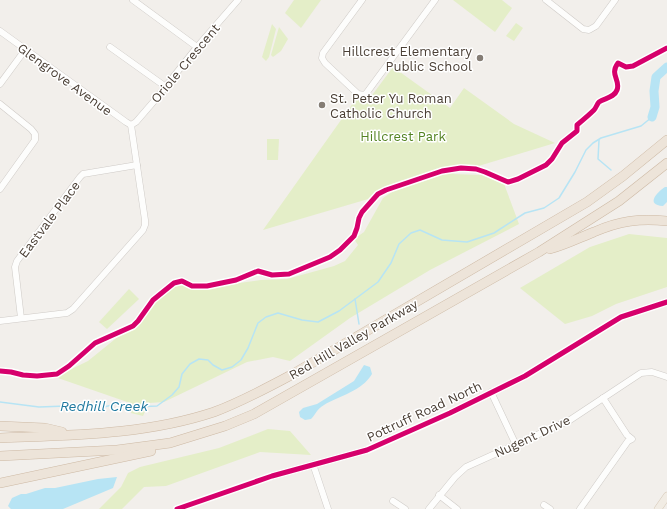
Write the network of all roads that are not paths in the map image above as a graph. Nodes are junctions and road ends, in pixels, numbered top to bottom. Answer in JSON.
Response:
{"nodes":[{"id":1,"x":133,"y":0,"type":"edge"},
{"id":2,"x":238,"y":0,"type":"edge"},
{"id":3,"x":362,"y":0,"type":"edge"},
{"id":4,"x":435,"y":0,"type":"edge"},
{"id":5,"x":546,"y":0,"type":"edge"},
{"id":6,"x":615,"y":0,"type":"edge"},
{"id":7,"x":0,"y":31,"type":"edge"},
{"id":8,"x":110,"y":47,"type":"dead end"},
{"id":9,"x":197,"y":47,"type":"junction"},
{"id":10,"x":25,"y":50,"type":"junction"},
{"id":11,"x":0,"y":84,"type":"edge"},
{"id":12,"x":166,"y":87,"type":"junction"},
{"id":13,"x":0,"y":104,"type":"edge"},
{"id":14,"x":132,"y":125,"type":"junction"},
{"id":15,"x":667,"y":140,"type":"edge"},
{"id":16,"x":667,"y":163,"type":"edge"},
{"id":17,"x":137,"y":165,"type":"junction"},
{"id":18,"x":0,"y":189,"type":"edge"},
{"id":19,"x":667,"y":221,"type":"edge"},
{"id":20,"x":539,"y":252,"type":"junction"},
{"id":21,"x":667,"y":302,"type":"edge"},
{"id":22,"x":21,"y":318,"type":"junction"},
{"id":23,"x":0,"y":321,"type":"edge"},
{"id":24,"x":667,"y":377,"type":"edge"},
{"id":25,"x":491,"y":392,"type":"junction"},
{"id":26,"x":603,"y":398,"type":"junction"},
{"id":27,"x":0,"y":426,"type":"edge"},
{"id":28,"x":73,"y":434,"type":"junction"},
{"id":29,"x":0,"y":438,"type":"edge"},
{"id":30,"x":170,"y":443,"type":"junction"},
{"id":31,"x":516,"y":445,"type":"junction"},
{"id":32,"x":0,"y":456,"type":"edge"},
{"id":33,"x":314,"y":464,"type":"junction"},
{"id":34,"x":0,"y":483,"type":"edge"},
{"id":35,"x":439,"y":495,"type":"junction"},
{"id":36,"x":667,"y":496,"type":"edge"},
{"id":37,"x":393,"y":501,"type":"dead end"},
{"id":38,"x":544,"y":505,"type":"dead end"},
{"id":39,"x":177,"y":509,"type":"edge"},
{"id":40,"x":328,"y":509,"type":"edge"},
{"id":41,"x":405,"y":509,"type":"edge"},
{"id":42,"x":429,"y":509,"type":"edge"},
{"id":43,"x":457,"y":509,"type":"edge"},
{"id":44,"x":550,"y":509,"type":"edge"},
{"id":45,"x":580,"y":509,"type":"edge"},
{"id":46,"x":658,"y":509,"type":"edge"}],
"edges":[{"from":1,"to":9,"type":"street"},
{"from":2,"to":9,"type":"street","name":"Oriole Crescent"},
{"from":3,"to":4,"type":"street"},
{"from":5,"to":6,"type":"street"},
{"from":7,"to":10,"type":"street","name":"Glengrove Avenue"},
{"from":8,"to":12,"type":"street"},
{"from":9,"to":12,"type":"street","name":"Oriole Crescent"},
{"from":10,"to":11,"type":"street"},
{"from":10,"to":14,"type":"street","name":"Glengrove Avenue"},
{"from":12,"to":14,"type":"street","name":"Oriole Crescent"},
{"from":13,"to":18,"type":"street"},
{"from":14,"to":17,"type":"street"},
{"from":15,"to":28,"type":"highway","name":"Red Hill Valley Parkway"},
{"from":16,"to":20,"type":"highway","name":"Red Hill Valley Parkway"},
{"from":17,"to":22,"type":"street","name":"Eastvale Place"},
{"from":17,"to":22,"type":"street"},
{"from":19,"to":20,"type":"highway"},
{"from":20,"to":30,"type":"highway","name":"Red Hill Valley Parkway"},
{"from":21,"to":25,"type":"street","name":"Pottruff Road North"},
{"from":22,"to":23,"type":"street"},
{"from":24,"to":26,"type":"street","name":"Nugent Drive"},
{"from":25,"to":31,"type":"street"},
{"from":25,"to":33,"type":"street","name":"Pottruff Road North"},
{"from":26,"to":31,"type":"street","name":"Nugent Drive"},
{"from":26,"to":45,"type":"street"},
{"from":27,"to":28,"type":"highway"},
{"from":28,"to":29,"type":"highway","name":"Red Hill Valley Parkway"},
{"from":30,"to":32,"type":"highway","name":"Red Hill Valley Parkway"},
{"from":30,"to":34,"type":"highway"},
{"from":31,"to":35,"type":"street","name":"Nugent Drive"},
{"from":33,"to":39,"type":"street","name":"Pottruff Road North"},
{"from":33,"to":40,"type":"street"},
{"from":35,"to":42,"type":"street","name":"Nugent Drive"},
{"from":35,"to":43,"type":"street"},
{"from":36,"to":46,"type":"main road"},
{"from":37,"to":41,"type":"street"},
{"from":38,"to":44,"type":"street"}]}
